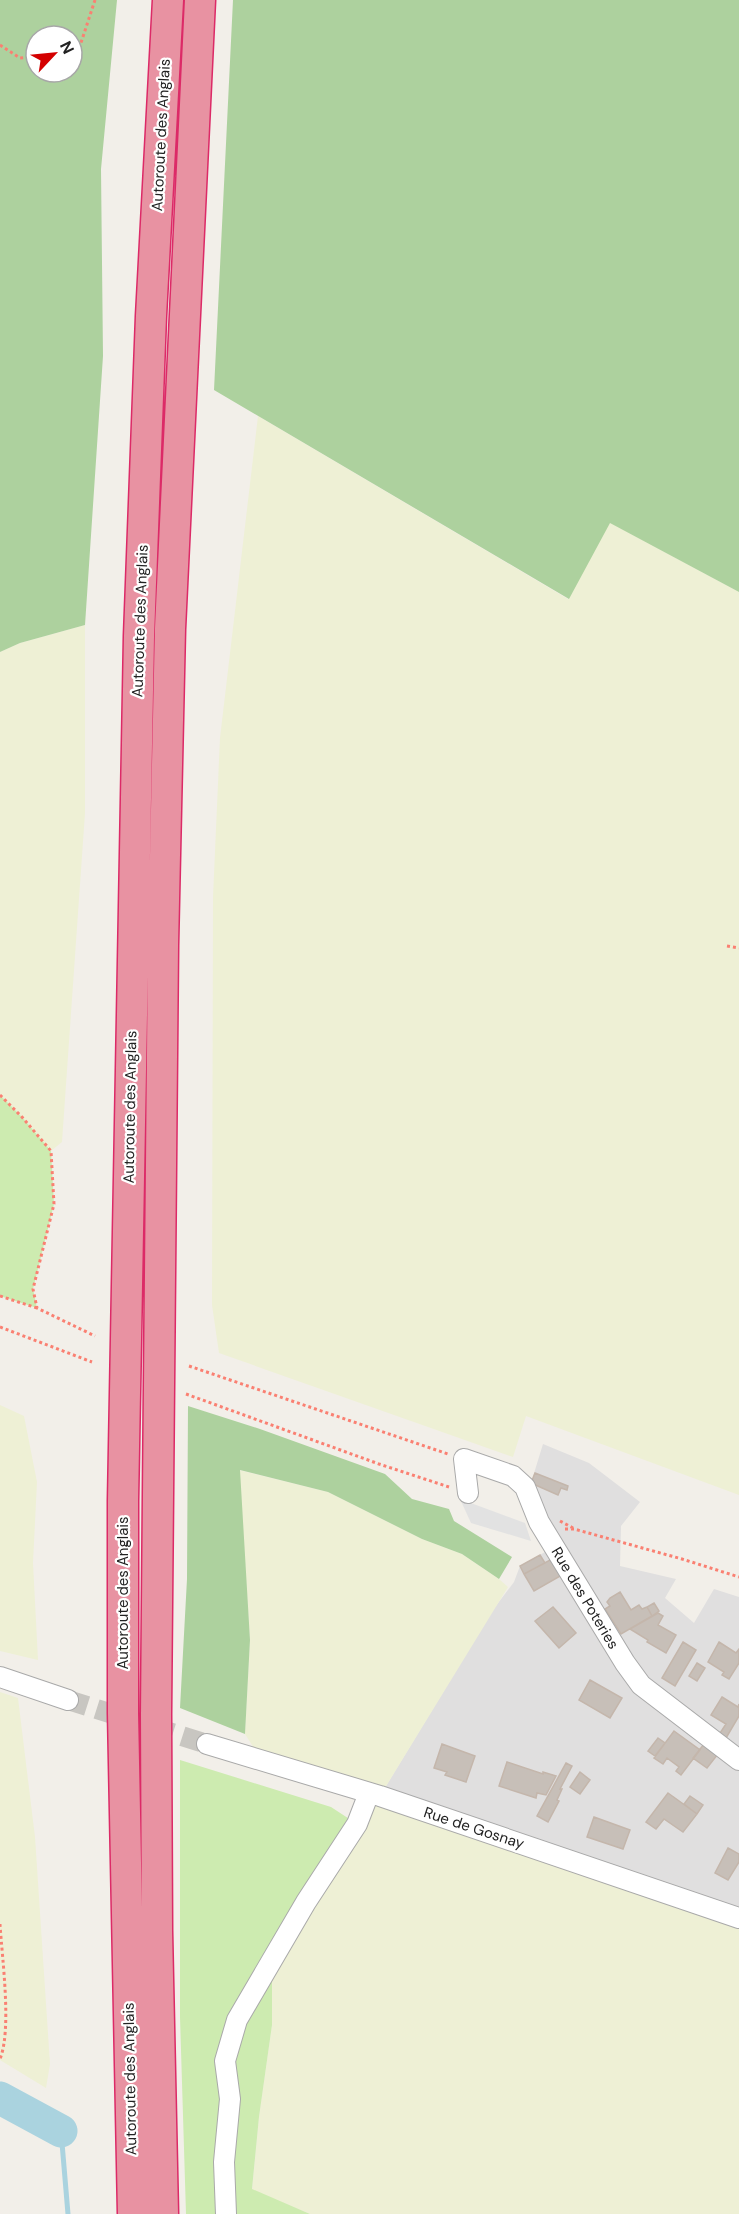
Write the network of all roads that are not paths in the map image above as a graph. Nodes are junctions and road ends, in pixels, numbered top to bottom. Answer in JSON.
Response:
{"nodes":[{"id":1,"x":168,"y":0,"type":"edge"},
{"id":2,"x":200,"y":0,"type":"edge"},
{"id":3,"x":468,"y":1492,"type":"road end"},
{"id":4,"x":0,"y":1677,"type":"edge"},
{"id":5,"x":68,"y":1700,"type":"tunnel mouth"},
{"id":6,"x":207,"y":1744,"type":"tunnel mouth"},
{"id":7,"x":739,"y":1760,"type":"edge"},
{"id":8,"x":369,"y":1793,"type":"junction"},
{"id":9,"x":739,"y":1918,"type":"edge"},
{"id":10,"x":133,"y":2214,"type":"edge"},
{"id":11,"x":163,"y":2214,"type":"edge"},
{"id":12,"x":226,"y":2214,"type":"edge"}],
"edges":[{"from":1,"to":10,"type":"highway","name":"Autoroute des Anglais"},
{"from":2,"to":11,"type":"highway","name":"Autoroute des Anglais"},
{"from":3,"to":7,"type":"street","name":"Rue des Poteries"},
{"from":4,"to":5,"type":"street"},
{"from":6,"to":8,"type":"street","name":"Rue de Gosnay"},
{"from":8,"to":9,"type":"street","name":"Rue de Gosnay"},
{"from":8,"to":12,"type":"street"}]}
